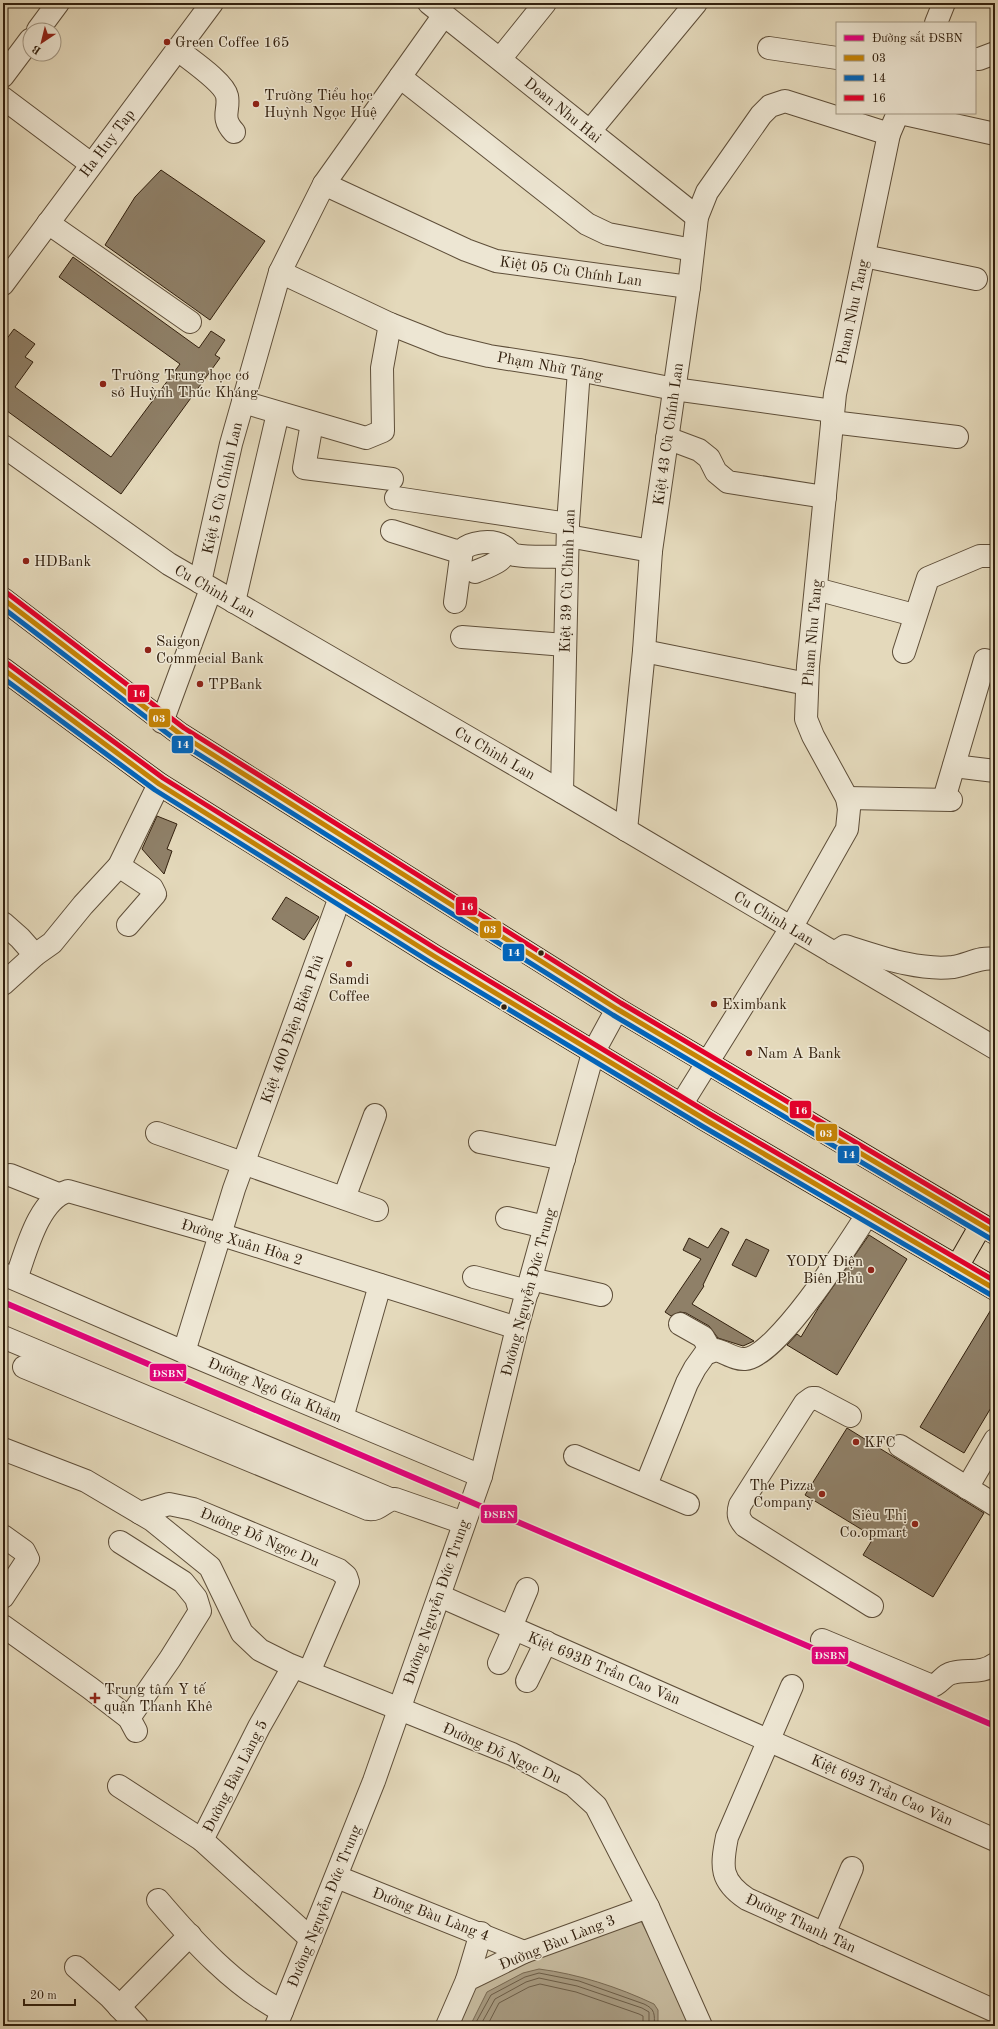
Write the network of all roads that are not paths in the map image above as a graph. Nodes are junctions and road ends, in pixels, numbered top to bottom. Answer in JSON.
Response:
{"nodes":[{"id":1,"x":58,"y":3,"type":"edge"},
{"id":2,"x":212,"y":3,"type":"edge"},
{"id":3,"x":545,"y":3,"type":"edge"},
{"id":4,"x":696,"y":3,"type":"edge"},
{"id":5,"x":944,"y":3,"type":"edge"},
{"id":6,"x":437,"y":9,"type":"edge"},
{"id":7,"x":44,"y":22,"type":"edge"},
{"id":8,"x":936,"y":22,"type":"edge"},
{"id":9,"x":769,"y":48,"type":"dead end"},
{"id":10,"x":177,"y":49,"type":"junction"},
{"id":11,"x":22,"y":51,"type":"edge"},
{"id":12,"x":836,"y":58,"type":"edge"},
{"id":13,"x":500,"y":59,"type":"junction"},
{"id":14,"x":3,"y":76,"type":"edge"},
{"id":15,"x":400,"y":77,"type":"junction"},
{"id":16,"x":3,"y":98,"type":"edge"},
{"id":17,"x":899,"y":114,"type":"edge"},
{"id":18,"x":904,"y":114,"type":"edge"},
{"id":19,"x":590,"y":131,"type":"junction"},
{"id":20,"x":234,"y":132,"type":"dead end"},
{"id":21,"x":889,"y":134,"type":"junction"},
{"id":22,"x":995,"y":134,"type":"edge"},
{"id":23,"x":91,"y":164,"type":"junction"},
{"id":24,"x":324,"y":184,"type":"junction"},
{"id":25,"x":697,"y":217,"type":"junction"},
{"id":26,"x":48,"y":223,"type":"junction"},
{"id":27,"x":693,"y":250,"type":"junction"},
{"id":28,"x":864,"y":256,"type":"junction"},
{"id":29,"x":280,"y":272,"type":"junction"},
{"id":30,"x":976,"y":279,"type":"dead end"},
{"id":31,"x":3,"y":284,"type":"edge"},
{"id":32,"x":689,"y":287,"type":"junction"},
{"id":33,"x":190,"y":322,"type":"dead end"},
{"id":34,"x":390,"y":324,"type":"junction"},
{"id":35,"x":579,"y":370,"type":"junction"},
{"id":36,"x":674,"y":389,"type":"junction"},
{"id":37,"x":243,"y":402,"type":"junction"},
{"id":38,"x":278,"y":413,"type":"junction"},
{"id":39,"x":833,"y":416,"type":"junction"},
{"id":40,"x":312,"y":423,"type":"junction"},
{"id":41,"x":957,"y":437,"type":"dead end"},
{"id":42,"x":667,"y":438,"type":"junction"},
{"id":43,"x":3,"y":446,"type":"edge"},
{"id":44,"x":825,"y":497,"type":"junction"},
{"id":45,"x":392,"y":531,"type":"dead end"},
{"id":46,"x":567,"y":539,"type":"junction"},
{"id":47,"x":462,"y":550,"type":"junction"},
{"id":48,"x":507,"y":550,"type":"junction"},
{"id":49,"x":651,"y":551,"type":"junction"},
{"id":50,"x":995,"y":556,"type":"edge"},
{"id":51,"x":475,"y":572,"type":"dead end"},
{"id":52,"x":205,"y":585,"type":"junction"},
{"id":53,"x":816,"y":589,"type":"junction"},
{"id":54,"x":3,"y":599,"type":"edge"},
{"id":55,"x":234,"y":602,"type":"junction"},
{"id":56,"x":455,"y":602,"type":"dead end"},
{"id":57,"x":914,"y":615,"type":"junction"},
{"id":58,"x":462,"y":637,"type":"dead end"},
{"id":59,"x":565,"y":646,"type":"junction"},
{"id":60,"x":644,"y":651,"type":"junction"},
{"id":61,"x":904,"y":652,"type":"dead end"},
{"id":62,"x":995,"y":664,"type":"edge"},
{"id":63,"x":3,"y":669,"type":"edge"},
{"id":64,"x":807,"y":684,"type":"junction"},
{"id":65,"x":162,"y":722,"type":"junction"},
{"id":66,"x":954,"y":766,"type":"junction"},
{"id":67,"x":995,"y":772,"type":"edge"},
{"id":68,"x":159,"y":784,"type":"junction"},
{"id":69,"x":562,"y":792,"type":"junction"},
{"id":70,"x":846,"y":798,"type":"junction"},
{"id":71,"x":626,"y":830,"type":"junction"},
{"id":72,"x":119,"y":866,"type":"junction"},
{"id":73,"x":340,"y":897,"type":"junction"},
{"id":74,"x":3,"y":923,"type":"edge"},
{"id":75,"x":128,"y":925,"type":"dead end"},
{"id":76,"x":791,"y":928,"type":"junction"},
{"id":77,"x":834,"y":953,"type":"junction"},
{"id":78,"x":35,"y":955,"type":"junction"},
{"id":79,"x":995,"y":959,"type":"edge"},
{"id":80,"x":3,"y":984,"type":"edge"},
{"id":81,"x":617,"y":1009,"type":"junction"},
{"id":82,"x":995,"y":1048,"type":"edge"},
{"id":83,"x":593,"y":1053,"type":"junction"},
{"id":84,"x":708,"y":1063,"type":"junction"},
{"id":85,"x":681,"y":1105,"type":"junction"},
{"id":86,"x":375,"y":1115,"type":"dead end"},
{"id":87,"x":157,"y":1133,"type":"dead end"},
{"id":88,"x":480,"y":1142,"type":"dead end"},
{"id":89,"x":564,"y":1159,"type":"junction"},
{"id":90,"x":244,"y":1162,"type":"junction"},
{"id":91,"x":10,"y":1175,"type":"dead end"},
{"id":92,"x":58,"y":1194,"type":"junction"},
{"id":93,"x":344,"y":1198,"type":"junction"},
{"id":94,"x":377,"y":1210,"type":"dead end"},
{"id":95,"x":868,"y":1215,"type":"junction"},
{"id":96,"x":507,"y":1218,"type":"dead end"},
{"id":97,"x":545,"y":1227,"type":"junction"},
{"id":98,"x":988,"y":1229,"type":"edge"},
{"id":99,"x":219,"y":1234,"type":"junction"},
{"id":100,"x":957,"y":1267,"type":"junction"},
{"id":101,"x":474,"y":1276,"type":"dead end"},
{"id":102,"x":9,"y":1277,"type":"edge"},
{"id":103,"x":380,"y":1285,"type":"junction"},
{"id":104,"x":530,"y":1285,"type":"junction"},
{"id":105,"x":995,"y":1289,"type":"edge"},
{"id":106,"x":601,"y":1295,"type":"dead end"},
{"id":107,"x":680,"y":1324,"type":"dead end"},
{"id":108,"x":517,"y":1328,"type":"junction"},
{"id":109,"x":3,"y":1337,"type":"edge"},
{"id":110,"x":711,"y":1351,"type":"junction"},
{"id":111,"x":184,"y":1352,"type":"junction"},
{"id":112,"x":24,"y":1367,"type":"dead end"},
{"id":113,"x":850,"y":1416,"type":"dead end"},
{"id":114,"x":342,"y":1418,"type":"junction"},
{"id":115,"x":995,"y":1440,"type":"edge"},
{"id":116,"x":900,"y":1446,"type":"dead end"},
{"id":117,"x":3,"y":1449,"type":"edge"},
{"id":118,"x":575,"y":1456,"type":"dead end"},
{"id":119,"x":481,"y":1476,"type":"junction"},
{"id":120,"x":646,"y":1484,"type":"junction"},
{"id":121,"x":967,"y":1488,"type":"junction"},
{"id":122,"x":390,"y":1499,"type":"junction"},
{"id":123,"x":688,"y":1504,"type":"dead end"},
{"id":124,"x":995,"y":1505,"type":"edge"},
{"id":125,"x":140,"y":1513,"type":"junction"},
{"id":126,"x":464,"y":1523,"type":"junction"},
{"id":127,"x":3,"y":1536,"type":"edge"},
{"id":128,"x":120,"y":1542,"type":"dead end"},
{"id":129,"x":527,"y":1589,"type":"dead end"},
{"id":130,"x":440,"y":1596,"type":"junction"},
{"id":131,"x":3,"y":1597,"type":"edge"},
{"id":132,"x":872,"y":1606,"type":"dead end"},
{"id":133,"x":3,"y":1626,"type":"edge"},
{"id":134,"x":513,"y":1628,"type":"junction"},
{"id":135,"x":822,"y":1640,"type":"dead end"},
{"id":136,"x":546,"y":1642,"type":"junction"},
{"id":137,"x":499,"y":1663,"type":"dead end"},
{"id":138,"x":995,"y":1664,"type":"edge"},
{"id":139,"x":301,"y":1669,"type":"junction"},
{"id":140,"x":527,"y":1681,"type":"dead end"},
{"id":141,"x":792,"y":1686,"type":"dead end"},
{"id":142,"x":400,"y":1708,"type":"junction"},
{"id":143,"x":769,"y":1739,"type":"junction"},
{"id":144,"x":119,"y":1786,"type":"dead end"},
{"id":145,"x":202,"y":1840,"type":"junction"},
{"id":146,"x":995,"y":1840,"type":"edge"},
{"id":147,"x":852,"y":1868,"type":"dead end"},
{"id":148,"x":337,"y":1877,"type":"junction"},
{"id":149,"x":158,"y":1900,"type":"dead end"},
{"id":150,"x":648,"y":1907,"type":"junction"},
{"id":151,"x":186,"y":1931,"type":"junction"},
{"id":152,"x":481,"y":1933,"type":"junction"},
{"id":153,"x":824,"y":1934,"type":"junction"},
{"id":154,"x":311,"y":1939,"type":"junction"},
{"id":155,"x":524,"y":1952,"type":"junction"},
{"id":156,"x":76,"y":1967,"type":"dead end"},
{"id":157,"x":467,"y":1980,"type":"junction"},
{"id":158,"x":114,"y":2002,"type":"junction"},
{"id":159,"x":995,"y":2011,"type":"edge"},
{"id":160,"x":279,"y":2018,"type":"edge"},
{"id":161,"x":137,"y":2026,"type":"edge"},
{"id":162,"x":447,"y":2026,"type":"edge"},
{"id":163,"x":701,"y":2026,"type":"edge"}],
"edges":[{"from":1,"to":7,"type":"street"},
{"from":2,"to":10,"type":"street","name":"Ha Huy Tap"},
{"from":3,"to":13,"type":"street"},
{"from":4,"to":19,"type":"street"},
{"from":5,"to":8,"type":"street"},
{"from":6,"to":13,"type":"street","name":"Doan Nhu Hai"},
{"from":6,"to":15,"type":"street","name":"Kiệt 5 Cù Chính Lan"},
{"from":9,"to":12,"type":"street"},
{"from":10,"to":20,"type":"street"},
{"from":10,"to":23,"type":"street","name":"Ha Huy Tap"},
{"from":11,"to":14,"type":"street"},
{"from":13,"to":19,"type":"street","name":"Doan Nhu Hai"},
{"from":15,"to":24,"type":"street","name":"Kiệt 5 Cù Chính Lan"},
{"from":15,"to":27,"type":"street"},
{"from":16,"to":23,"type":"street"},
{"from":17,"to":21,"type":"street","name":"Pham Nhu Tang"},
{"from":18,"to":22,"type":"street"},
{"from":19,"to":25,"type":"street","name":"Doan Nhu Hai"},
{"from":21,"to":25,"type":"street","name":"Kiệt 43 Cù Chính Lan"},
{"from":21,"to":28,"type":"street","name":"Pham Nhu Tang"},
{"from":23,"to":26,"type":"street","name":"Ha Huy Tap"},
{"from":24,"to":29,"type":"street","name":"Kiệt 5 Cù Chính Lan"},
{"from":24,"to":32,"type":"street","name":"Kiệt 05 Cù Chính Lan"},
{"from":25,"to":27,"type":"street","name":"Kiệt 43 Cù Chính Lan"},
{"from":26,"to":31,"type":"street","name":"Ha Huy Tap"},
{"from":26,"to":33,"type":"street"},
{"from":27,"to":32,"type":"street","name":"Kiệt 43 Cù Chính Lan"},
{"from":28,"to":30,"type":"street"},
{"from":28,"to":39,"type":"street","name":"Pham Nhu Tang"},
{"from":29,"to":34,"type":"street","name":"Phạm Nhữ Tăng"},
{"from":29,"to":37,"type":"street","name":"Kiệt 5 Cù Chính Lan"},
{"from":32,"to":36,"type":"street","name":"Kiệt 43 Cù Chính Lan"},
{"from":34,"to":35,"type":"street","name":"Phạm Nhữ Tăng"},
{"from":34,"to":40,"type":"street"},
{"from":35,"to":36,"type":"street","name":"Phạm Nhữ Tăng"},
{"from":35,"to":46,"type":"street","name":"Kiệt 39 Cù Chính Lan"},
{"from":36,"to":39,"type":"street","name":"Phạm Nhữ Tăng"},
{"from":36,"to":42,"type":"street","name":"Kiệt 43 Cù Chính Lan"},
{"from":37,"to":38,"type":"street"},
{"from":37,"to":52,"type":"street","name":"Kiệt 5 Cù Chính Lan"},
{"from":38,"to":40,"type":"street"},
{"from":38,"to":55,"type":"street"},
{"from":39,"to":41,"type":"street","name":"Phạm Nhữ Tăng"},
{"from":39,"to":44,"type":"street","name":"Pham Nhu Tang"},
{"from":40,"to":46,"type":"street"},
{"from":42,"to":44,"type":"street"},
{"from":42,"to":49,"type":"street","name":"Kiệt 43 Cù Chính Lan"},
{"from":43,"to":52,"type":"street","name":"Cu Chinh Lan"},
{"from":44,"to":53,"type":"street","name":"Pham Nhu Tang"},
{"from":45,"to":47,"type":"street"},
{"from":46,"to":48,"type":"street"},
{"from":46,"to":49,"type":"street"},
{"from":46,"to":59,"type":"street","name":"Kiệt 39 Cù Chính Lan"},
{"from":47,"to":48,"type":"street"},
{"from":47,"to":56,"type":"street"},
{"from":48,"to":51,"type":"street"},
{"from":49,"to":60,"type":"street","name":"Kiệt 43 Cù Chính Lan"},
{"from":50,"to":57,"type":"street"},
{"from":52,"to":55,"type":"street","name":"Cu Chinh Lan"},
{"from":52,"to":65,"type":"street","name":"Kiệt 5 Cù Chính Lan"},
{"from":53,"to":57,"type":"street"},
{"from":53,"to":64,"type":"street","name":"Pham Nhu Tang"},
{"from":54,"to":65,"type":"main road"},
{"from":55,"to":69,"type":"street","name":"Cu Chinh Lan"},
{"from":57,"to":61,"type":"street"},
{"from":58,"to":59,"type":"street"},
{"from":59,"to":69,"type":"street","name":"Kiệt 39 Cù Chính Lan"},
{"from":60,"to":64,"type":"street"},
{"from":60,"to":71,"type":"street","name":"Kiệt 43 Cù Chính Lan"},
{"from":62,"to":66,"type":"street"},
{"from":63,"to":68,"type":"main road"},
{"from":64,"to":70,"type":"street","name":"Pham Nhu Tang"},
{"from":65,"to":81,"type":"main road"},
{"from":66,"to":67,"type":"street"},
{"from":66,"to":70,"type":"street"},
{"from":68,"to":72,"type":"street"},
{"from":68,"to":73,"type":"main road"},
{"from":69,"to":71,"type":"street","name":"Cu Chinh Lan"},
{"from":70,"to":76,"type":"street","name":"Pham Nhu Tang"},
{"from":71,"to":76,"type":"street","name":"Cu Chinh Lan"},
{"from":72,"to":75,"type":"street"},
{"from":72,"to":78,"type":"street"},
{"from":73,"to":83,"type":"main road"},
{"from":73,"to":90,"type":"street","name":"Kiệt 400 Điện Biên Phủ"},
{"from":74,"to":78,"type":"street"},
{"from":76,"to":77,"type":"street","name":"Cu Chinh Lan"},
{"from":76,"to":84,"type":"street","name":"Pham Nhu Tang"},
{"from":77,"to":79,"type":"street"},
{"from":77,"to":82,"type":"street","name":"Cu Chinh Lan"},
{"from":78,"to":80,"type":"street"},
{"from":81,"to":83,"type":"street","name":"Đường Nguyễn Đức Trung"},
{"from":81,"to":84,"type":"main road"},
{"from":83,"to":85,"type":"main road"},
{"from":83,"to":89,"type":"street","name":"Đường Nguyễn Đức Trung"},
{"from":84,"to":85,"type":"street","name":"Pham Nhu Tang"},
{"from":84,"to":98,"type":"main road"},
{"from":85,"to":95,"type":"main road"},
{"from":86,"to":93,"type":"street"},
{"from":87,"to":90,"type":"street"},
{"from":88,"to":89,"type":"street"},
{"from":89,"to":97,"type":"street","name":"Đường Nguyễn Đức Trung"},
{"from":90,"to":93,"type":"street"},
{"from":90,"to":99,"type":"street","name":"Kiệt 400 Điện Biên Phủ"},
{"from":91,"to":92,"type":"street"},
{"from":92,"to":99,"type":"street","name":"Đường Xuân Hòa 2"},
{"from":92,"to":102,"type":"street"},
{"from":93,"to":94,"type":"street"},
{"from":95,"to":100,"type":"main road"},
{"from":95,"to":110,"type":"street"},
{"from":96,"to":97,"type":"street"},
{"from":97,"to":104,"type":"street","name":"Đường Nguyễn Đức Trung"},
{"from":98,"to":100,"type":"main road"},
{"from":99,"to":103,"type":"street","name":"Đường Xuân Hòa 2"},
{"from":99,"to":111,"type":"street","name":"Kiệt 400 Điện Biên Phủ"},
{"from":100,"to":105,"type":"main road"},
{"from":101,"to":104,"type":"street"},
{"from":102,"to":111,"type":"street","name":"Đường Ngô Gia Khảm"},
{"from":103,"to":108,"type":"street","name":"Đường Xuân Hòa 2"},
{"from":103,"to":114,"type":"street"},
{"from":104,"to":106,"type":"street"},
{"from":104,"to":108,"type":"street","name":"Đường Nguyễn Đức Trung"},
{"from":107,"to":110,"type":"street"},
{"from":108,"to":119,"type":"street","name":"Đường Nguyễn Đức Trung"},
{"from":109,"to":122,"type":"street"},
{"from":110,"to":120,"type":"street"},
{"from":111,"to":114,"type":"street","name":"Đường Ngô Gia Khảm"},
{"from":112,"to":122,"type":"street"},
{"from":113,"to":132,"type":"street"},
{"from":114,"to":119,"type":"street","name":"Đường Ngô Gia Khảm"},
{"from":115,"to":121,"type":"street"},
{"from":116,"to":121,"type":"street"},
{"from":117,"to":125,"type":"street","name":"Đường Đỗ Ngọc Du"},
{"from":118,"to":120,"type":"street"},
{"from":119,"to":126,"type":"street","name":"Đường Nguyễn Đức Trung"},
{"from":120,"to":123,"type":"street"},
{"from":121,"to":124,"type":"street"},
{"from":122,"to":126,"type":"street"},
{"from":125,"to":139,"type":"street","name":"Đường Đỗ Ngọc Du"},
{"from":125,"to":139,"type":"street","name":"Đường Đỗ Ngọc Du"},
{"from":126,"to":130,"type":"street","name":"Đường Nguyễn Đức Trung"},
{"from":127,"to":131,"type":"street"},
{"from":128,"to":133,"type":"street"},
{"from":129,"to":134,"type":"street"},
{"from":130,"to":134,"type":"street","name":"Kiệt 693B Trần Cao Vân"},
{"from":130,"to":142,"type":"street","name":"Đường Nguyễn Đức Trung"},
{"from":134,"to":136,"type":"street","name":"Kiệt 693B Trần Cao Vân"},
{"from":134,"to":137,"type":"street"},
{"from":135,"to":138,"type":"street"},
{"from":136,"to":140,"type":"street"},
{"from":136,"to":143,"type":"street","name":"Kiệt 693B Trần Cao Vân"},
{"from":139,"to":142,"type":"street","name":"Đường Đỗ Ngọc Du"},
{"from":139,"to":145,"type":"street","name":"Đường Bàu Làng 5"},
{"from":141,"to":143,"type":"street","name":"Đường Thanh Tân"},
{"from":142,"to":148,"type":"street","name":"Đường Nguyễn Đức Trung"},
{"from":142,"to":150,"type":"street","name":"Đường Đỗ Ngọc Du"},
{"from":143,"to":146,"type":"street","name":"Kiệt 693 Trần Cao Vân"},
{"from":143,"to":153,"type":"street","name":"Đường Thanh Tân"},
{"from":144,"to":145,"type":"street"},
{"from":145,"to":154,"type":"street","name":"Đường Bàu Làng 5"},
{"from":147,"to":153,"type":"street"},
{"from":148,"to":152,"type":"street","name":"Đường Bàu Làng 4"},
{"from":148,"to":154,"type":"street","name":"Đường Nguyễn Đức Trung"},
{"from":149,"to":151,"type":"street"},
{"from":150,"to":155,"type":"street","name":"Đường Bàu Làng 3"},
{"from":150,"to":163,"type":"street","name":"Đường Đỗ Ngọc Du"},
{"from":151,"to":158,"type":"street"},
{"from":151,"to":160,"type":"street"},
{"from":152,"to":155,"type":"street","name":"Đường Bàu Làng 4"},
{"from":152,"to":157,"type":"street","name":"Đường Bàu Làng 3"},
{"from":153,"to":159,"type":"street","name":"Đường Thanh Tân"},
{"from":154,"to":160,"type":"street","name":"Đường Nguyễn Đức Trung"},
{"from":155,"to":157,"type":"street","name":"Đường Bàu Làng 3"},
{"from":156,"to":158,"type":"street"},
{"from":157,"to":162,"type":"street","name":"Đường Bàu Làng 3"},
{"from":158,"to":161,"type":"street"}]}
